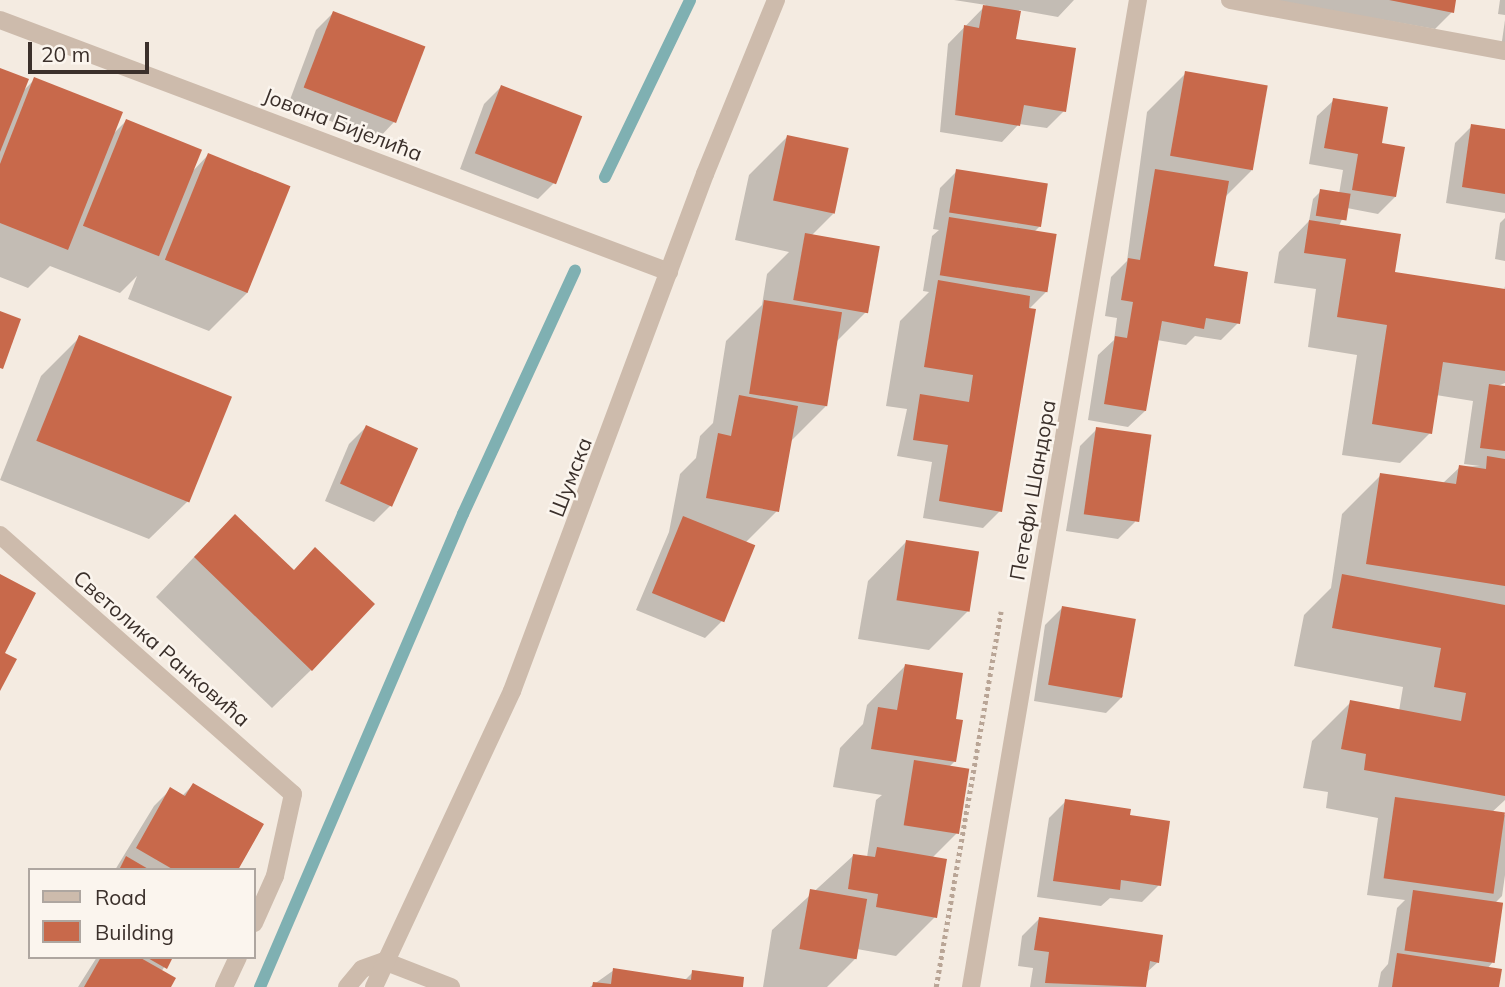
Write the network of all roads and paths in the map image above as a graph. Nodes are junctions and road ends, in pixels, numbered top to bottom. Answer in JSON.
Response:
{"nodes":[{"id":1,"x":776,"y":0,"type":"edge"},
{"id":2,"x":1138,"y":0,"type":"edge"},
{"id":3,"x":1230,"y":0,"type":"edge"},
{"id":4,"x":0,"y":20,"type":"edge"},
{"id":5,"x":1505,"y":51,"type":"edge"},
{"id":6,"x":669,"y":272,"type":"junction"},
{"id":7,"x":0,"y":535,"type":"edge"},
{"id":8,"x":256,"y":919,"type":"edge"},
{"id":9,"x":237,"y":959,"type":"edge"},
{"id":10,"x":384,"y":961,"type":"junction"},
{"id":11,"x":225,"y":987,"type":"edge"},
{"id":12,"x":347,"y":987,"type":"edge"},
{"id":13,"x":374,"y":987,"type":"edge"},
{"id":14,"x":451,"y":987,"type":"edge"},
{"id":15,"x":971,"y":987,"type":"edge"}],
"edges":[{"from":1,"to":6,"type":"street","name":"Шумска"},
{"from":2,"to":15,"type":"street","name":"Петефи Шандора"},
{"from":3,"to":5,"type":"street"},
{"from":4,"to":6,"type":"street","name":"Јована Бијелића"},
{"from":6,"to":10,"type":"street","name":"Шумска"},
{"from":7,"to":8,"type":"street","name":"Светолика Ранковића"},
{"from":9,"to":11,"type":"street"},
{"from":10,"to":12,"type":"street"},
{"from":10,"to":13,"type":"street","name":"Шумска"},
{"from":10,"to":14,"type":"street"}]}
